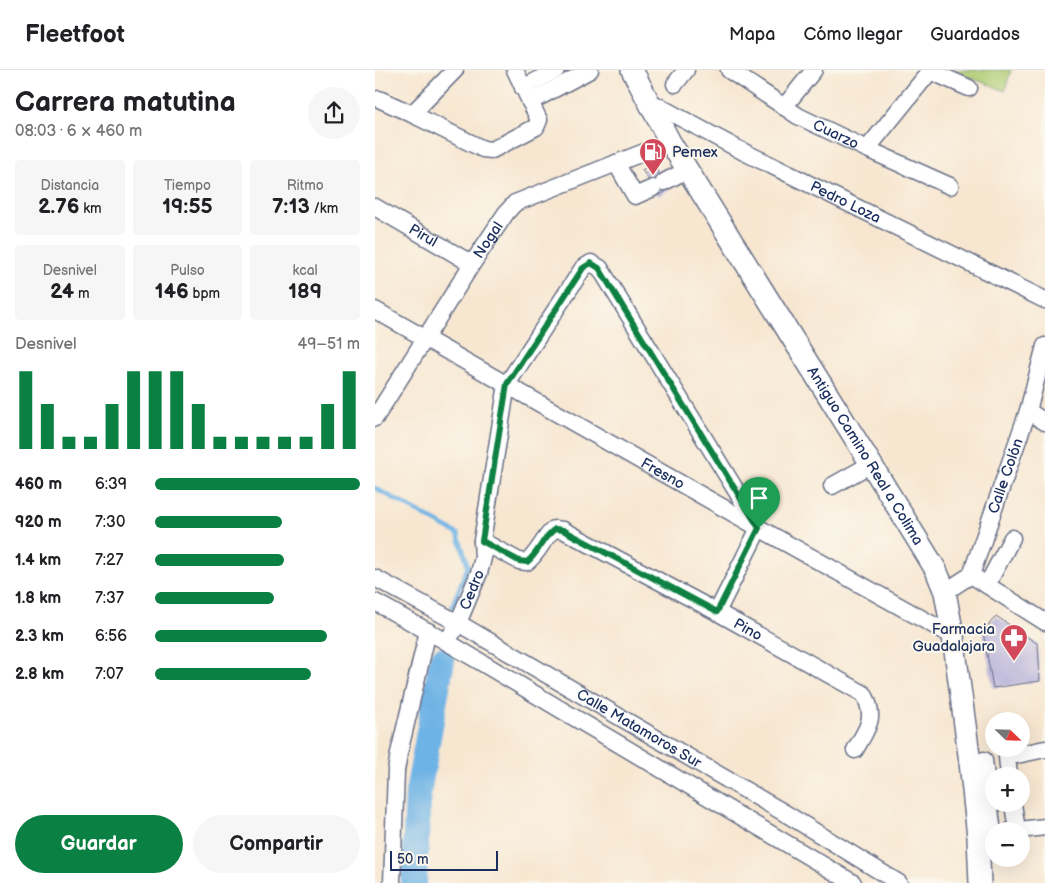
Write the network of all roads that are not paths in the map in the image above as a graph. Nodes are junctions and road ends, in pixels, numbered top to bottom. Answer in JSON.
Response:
{"nodes":[{"id":1,"x":455,"y":70,"type":"edge"},
{"id":2,"x":515,"y":70,"type":"edge"},
{"id":3,"x":556,"y":70,"type":"edge"},
{"id":4,"x":590,"y":70,"type":"edge"},
{"id":5,"x":632,"y":70,"type":"edge"},
{"id":6,"x":686,"y":70,"type":"edge"},
{"id":7,"x":729,"y":70,"type":"edge"},
{"id":8,"x":813,"y":70,"type":"edge"},
{"id":9,"x":931,"y":71,"type":"edge"},
{"id":10,"x":675,"y":84,"type":"dead end"},
{"id":11,"x":969,"y":88,"type":"dead end"},
{"id":12,"x":527,"y":95,"type":"junction"},
{"id":13,"x":379,"y":99,"type":"dead end"},
{"id":14,"x":649,"y":101,"type":"junction"},
{"id":15,"x":784,"y":106,"type":"junction"},
{"id":16,"x":411,"y":114,"type":"junction"},
{"id":17,"x":670,"y":142,"type":"junction"},
{"id":18,"x":867,"y":149,"type":"junction"},
{"id":19,"x":616,"y":164,"type":"junction"},
{"id":20,"x":687,"y":170,"type":"junction"},
{"id":21,"x":950,"y":186,"type":"dead end"},
{"id":22,"x":375,"y":207,"type":"edge"},
{"id":23,"x":472,"y":264,"type":"junction"},
{"id":24,"x":1045,"y":300,"type":"edge"},
{"id":25,"x":375,"y":310,"type":"edge"},
{"id":26,"x":426,"y":338,"type":"junction"},
{"id":27,"x":1045,"y":346,"type":"edge"},
{"id":28,"x":507,"y":384,"type":"junction"},
{"id":29,"x":1028,"y":411,"type":"junction"},
{"id":30,"x":375,"y":418,"type":"edge"},
{"id":31,"x":1045,"y":422,"type":"edge"},
{"id":32,"x":871,"y":464,"type":"junction"},
{"id":33,"x":832,"y":486,"type":"dead end"},
{"id":34,"x":759,"y":528,"type":"junction"},
{"id":35,"x":1012,"y":538,"type":"dead end"},
{"id":36,"x":482,"y":541,"type":"junction"},
{"id":37,"x":971,"y":575,"type":"junction"},
{"id":38,"x":375,"y":578,"type":"edge"},
{"id":39,"x":987,"y":585,"type":"junction"},
{"id":40,"x":945,"y":592,"type":"junction"},
{"id":41,"x":375,"y":602,"type":"edge"},
{"id":42,"x":717,"y":612,"type":"junction"},
{"id":43,"x":1045,"y":622,"type":"edge"},
{"id":44,"x":458,"y":623,"type":"junction"},
{"id":45,"x":428,"y":631,"type":"junction"},
{"id":46,"x":953,"y":636,"type":"junction"},
{"id":47,"x":447,"y":642,"type":"junction"},
{"id":48,"x":1045,"y":749,"type":"edge"},
{"id":49,"x":855,"y":750,"type":"dead end"},
{"id":50,"x":1030,"y":752,"type":"edge"},
{"id":51,"x":1000,"y":758,"type":"edge"},
{"id":52,"x":977,"y":761,"type":"junction"},
{"id":53,"x":787,"y":816,"type":"junction"},
{"id":54,"x":986,"y":822,"type":"edge"},
{"id":55,"x":1045,"y":827,"type":"edge"},
{"id":56,"x":1030,"y":829,"type":"edge"},
{"id":57,"x":776,"y":837,"type":"junction"},
{"id":58,"x":985,"y":855,"type":"edge"},
{"id":59,"x":392,"y":883,"type":"edge"},
{"id":60,"x":853,"y":883,"type":"edge"},
{"id":61,"x":899,"y":883,"type":"edge"},
{"id":62,"x":981,"y":883,"type":"edge"}],
"edges":[{"from":1,"to":16,"type":"street"},
{"from":2,"to":12,"type":"street"},
{"from":3,"to":12,"type":"street"},
{"from":4,"to":12,"type":"street"},
{"from":5,"to":14,"type":"main road","name":"Antiguo Camino Real a Colima"},
{"from":6,"to":10,"type":"street"},
{"from":7,"to":15,"type":"street","name":"Cuarzo"},
{"from":8,"to":15,"type":"street"},
{"from":9,"to":11,"type":"street"},
{"from":9,"to":18,"type":"street"},
{"from":12,"to":16,"type":"street"},
{"from":13,"to":16,"type":"street"},
{"from":14,"to":17,"type":"main road","name":"Antiguo Camino Real a Colima"},
{"from":14,"to":24,"type":"street","name":"Pedro Loza"},
{"from":15,"to":18,"type":"street","name":"Cuarzo"},
{"from":17,"to":19,"type":"street","name":"Nogal"},
{"from":17,"to":20,"type":"main road","name":"Antiguo Camino Real a Colima"},
{"from":18,"to":21,"type":"street","name":"Cuarzo"},
{"from":19,"to":20,"type":"street"},
{"from":19,"to":23,"type":"street","name":"Nogal"},
{"from":20,"to":32,"type":"main road","name":"Antiguo Camino Real a Colima"},
{"from":22,"to":23,"type":"street","name":"Pirul"},
{"from":23,"to":26,"type":"street","name":"Nogal"},
{"from":25,"to":26,"type":"street","name":"Fresno"},
{"from":26,"to":28,"type":"street","name":"Fresno"},
{"from":26,"to":30,"type":"street","name":"Nogal"},
{"from":27,"to":29,"type":"street","name":"Calle Colón"},
{"from":28,"to":34,"type":"street","name":"Fresno"},
{"from":28,"to":34,"type":"street","name":"Cedro"},
{"from":28,"to":36,"type":"street","name":"Cedro"},
{"from":29,"to":31,"type":"street"},
{"from":29,"to":37,"type":"street","name":"Calle Colón"},
{"from":32,"to":33,"type":"street"},
{"from":32,"to":40,"type":"main road","name":"Antiguo Camino Real a Colima"},
{"from":34,"to":42,"type":"street"},
{"from":34,"to":46,"type":"street","name":"Fresno"},
{"from":35,"to":39,"type":"street"},
{"from":36,"to":42,"type":"street","name":"Pino"},
{"from":36,"to":44,"type":"street","name":"Cedro"},
{"from":37,"to":39,"type":"street"},
{"from":37,"to":40,"type":"street"},
{"from":38,"to":44,"type":"street","name":"Calle Matamoros Sur"},
{"from":39,"to":43,"type":"street"},
{"from":40,"to":46,"type":"main road","name":"Antiguo Camino Real a Colima"},
{"from":41,"to":45,"type":"street","name":"Calle Matamoros Sur"},
{"from":42,"to":49,"type":"street","name":"Pino"},
{"from":44,"to":47,"type":"street","name":"Cedro"},
{"from":44,"to":53,"type":"street","name":"Calle Matamoros Sur"},
{"from":45,"to":47,"type":"street","name":"Calle Matamoros Sur"},
{"from":45,"to":59,"type":"street"},
{"from":46,"to":52,"type":"main road","name":"Antiguo Camino Real a Colima"},
{"from":47,"to":57,"type":"street","name":"Calle Matamoros Sur"},
{"from":48,"to":50,"type":"street"},
{"from":51,"to":52,"type":"street"},
{"from":52,"to":54,"type":"main road","name":"Antiguo Camino Real a Colima"},
{"from":53,"to":57,"type":"street"},
{"from":53,"to":61,"type":"street","name":"Calle Matamoros Sur"},
{"from":55,"to":56,"type":"street"},
{"from":57,"to":60,"type":"street","name":"Calle Matamoros Sur"},
{"from":58,"to":62,"type":"main road","name":"Antiguo Camino Real a Colima"}]}
